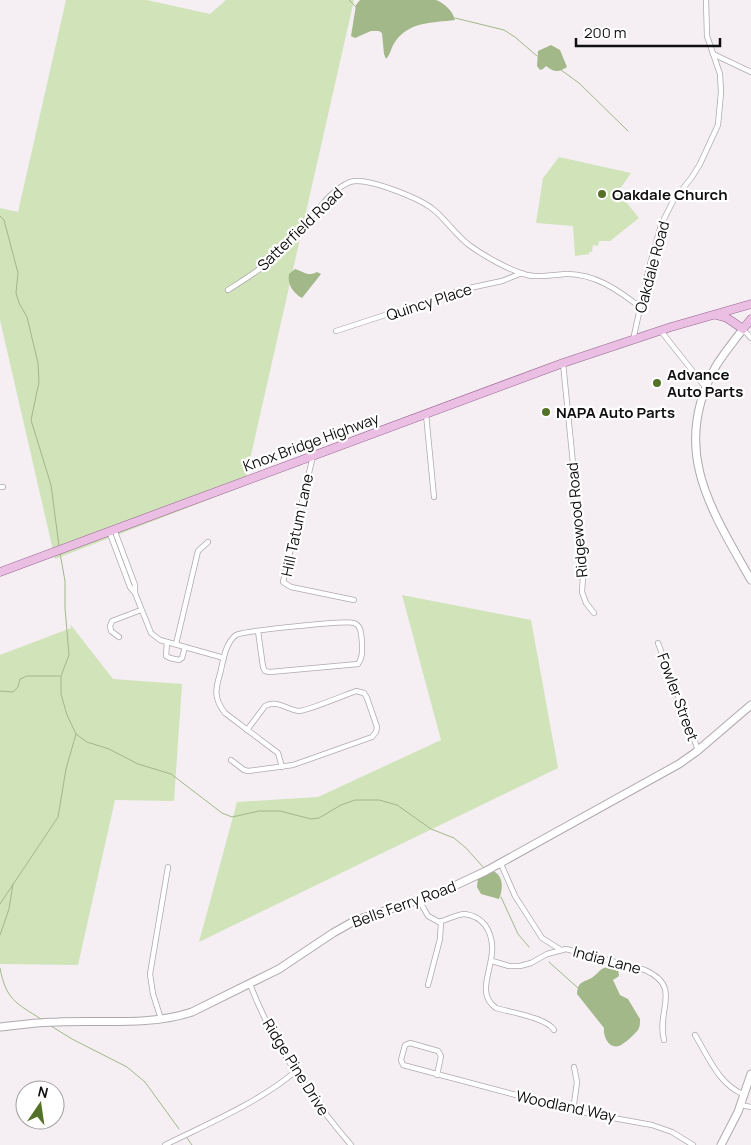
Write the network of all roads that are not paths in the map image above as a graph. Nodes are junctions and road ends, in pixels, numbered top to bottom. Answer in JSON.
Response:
{"nodes":[{"id":1,"x":706,"y":0,"type":"edge"},
{"id":2,"x":713,"y":54,"type":"junction"},
{"id":3,"x":751,"y":72,"type":"edge"},
{"id":4,"x":522,"y":273,"type":"junction"},
{"id":5,"x":228,"y":290,"type":"dead end"},
{"id":6,"x":751,"y":304,"type":"edge"},
{"id":7,"x":640,"y":306,"type":"junction"},
{"id":8,"x":716,"y":315,"type":"junction"},
{"id":9,"x":751,"y":319,"type":"edge"},
{"id":10,"x":743,"y":329,"type":"junction"},
{"id":11,"x":336,"y":331,"type":"dead end"},
{"id":12,"x":661,"y":331,"type":"junction"},
{"id":13,"x":751,"y":338,"type":"edge"},
{"id":14,"x":633,"y":340,"type":"junction"},
{"id":15,"x":563,"y":363,"type":"junction"},
{"id":16,"x":706,"y":388,"type":"junction"},
{"id":17,"x":426,"y":414,"type":"junction"},
{"id":18,"x":313,"y":456,"type":"junction"},
{"id":19,"x":434,"y":497,"type":"dead end"},
{"id":20,"x":111,"y":530,"type":"junction"},
{"id":21,"x":208,"y":542,"type":"dead end"},
{"id":22,"x":0,"y":572,"type":"edge"},
{"id":23,"x":751,"y":580,"type":"edge"},
{"id":24,"x":354,"y":600,"type":"dead end"},
{"id":25,"x":142,"y":610,"type":"junction"},
{"id":26,"x":594,"y":613,"type":"dead end"},
{"id":27,"x":258,"y":631,"type":"junction"},
{"id":28,"x":119,"y":637,"type":"dead end"},
{"id":29,"x":168,"y":642,"type":"junction"},
{"id":30,"x":658,"y":643,"type":"dead end"},
{"id":31,"x":176,"y":644,"type":"junction"},
{"id":32,"x":185,"y":647,"type":"junction"},
{"id":33,"x":224,"y":658,"type":"junction"},
{"id":34,"x":751,"y":705,"type":"edge"},
{"id":35,"x":247,"y":730,"type":"junction"},
{"id":36,"x":698,"y":750,"type":"junction"},
{"id":37,"x":231,"y":760,"type":"dead end"},
{"id":38,"x":282,"y":767,"type":"junction"},
{"id":39,"x":501,"y":864,"type":"junction"},
{"id":40,"x":168,"y":867,"type":"dead end"},
{"id":41,"x":419,"y":900,"type":"junction"},
{"id":42,"x":441,"y":921,"type":"junction"},
{"id":43,"x":561,"y":950,"type":"junction"},
{"id":44,"x":492,"y":961,"type":"junction"},
{"id":45,"x":250,"y":984,"type":"junction"},
{"id":46,"x":428,"y":985,"type":"dead end"},
{"id":47,"x":161,"y":1019,"type":"junction"},
{"id":48,"x":0,"y":1027,"type":"edge"},
{"id":49,"x":554,"y":1030,"type":"dead end"},
{"id":50,"x":695,"y":1035,"type":"dead end"},
{"id":51,"x":664,"y":1040,"type":"dead end"},
{"id":52,"x":574,"y":1067,"type":"dead end"},
{"id":53,"x":296,"y":1071,"type":"junction"},
{"id":54,"x":751,"y":1074,"type":"edge"},
{"id":55,"x":437,"y":1075,"type":"junction"},
{"id":56,"x":745,"y":1095,"type":"junction"},
{"id":57,"x":740,"y":1106,"type":"junction"},
{"id":58,"x":751,"y":1107,"type":"edge"},
{"id":59,"x":573,"y":1111,"type":"junction"},
{"id":60,"x":165,"y":1145,"type":"edge"},
{"id":61,"x":351,"y":1145,"type":"edge"},
{"id":62,"x":693,"y":1145,"type":"edge"},
{"id":63,"x":721,"y":1145,"type":"edge"}],
"edges":[{"from":1,"to":2,"type":"street","name":"Oakdale Road"},
{"from":2,"to":3,"type":"street"},
{"from":2,"to":7,"type":"street","name":"Oakdale Road"},
{"from":4,"to":5,"type":"street","name":"Satterfield Road"},
{"from":4,"to":7,"type":"street","name":"Satterfield Road"},
{"from":4,"to":11,"type":"street","name":"Quincy Place"},
{"from":6,"to":8,"type":"main road","name":"Knox Bridge Highway"},
{"from":7,"to":14,"type":"street","name":"Oakdale Road"},
{"from":8,"to":10,"type":"main road"},
{"from":8,"to":12,"type":"main road","name":"Knox Bridge Highway"},
{"from":9,"to":10,"type":"main road"},
{"from":10,"to":13,"type":"street"},
{"from":10,"to":16,"type":"main road"},
{"from":12,"to":14,"type":"main road","name":"Knox Bridge Highway"},
{"from":12,"to":16,"type":"street"},
{"from":14,"to":15,"type":"main road","name":"Knox Bridge Highway"},
{"from":15,"to":17,"type":"main road","name":"Knox Bridge Highway"},
{"from":15,"to":26,"type":"street","name":"Ridgewood Road"},
{"from":16,"to":23,"type":"main road"},
{"from":17,"to":18,"type":"main road","name":"Knox Bridge Highway"},
{"from":17,"to":19,"type":"street"},
{"from":18,"to":20,"type":"main road","name":"Knox Bridge Highway"},
{"from":18,"to":24,"type":"street","name":"Hill Tatum Lane"},
{"from":20,"to":22,"type":"main road","name":"Knox Bridge Highway"},
{"from":20,"to":25,"type":"street"},
{"from":21,"to":31,"type":"street"},
{"from":25,"to":28,"type":"street"},
{"from":25,"to":29,"type":"street"},
{"from":27,"to":27,"type":"street"},
{"from":27,"to":33,"type":"street"},
{"from":29,"to":31,"type":"street"},
{"from":29,"to":32,"type":"street"},
{"from":30,"to":36,"type":"street","name":"Fowler Street"},
{"from":31,"to":32,"type":"street"},
{"from":32,"to":33,"type":"street"},
{"from":33,"to":35,"type":"street"},
{"from":34,"to":36,"type":"main road","name":"Bells Ferry Road"},
{"from":35,"to":38,"type":"street"},
{"from":35,"to":38,"type":"street"},
{"from":36,"to":39,"type":"main road","name":"Bells Ferry Road"},
{"from":37,"to":38,"type":"street"},
{"from":39,"to":41,"type":"main road","name":"Bells Ferry Road"},
{"from":39,"to":43,"type":"street"},
{"from":40,"to":47,"type":"street"},
{"from":41,"to":42,"type":"street"},
{"from":41,"to":45,"type":"main road","name":"Bells Ferry Road"},
{"from":42,"to":44,"type":"street"},
{"from":42,"to":46,"type":"street"},
{"from":43,"to":44,"type":"street","name":"India Lane"},
{"from":43,"to":51,"type":"street","name":"India Lane"},
{"from":44,"to":49,"type":"street"},
{"from":45,"to":47,"type":"main road","name":"Bells Ferry Road"},
{"from":45,"to":53,"type":"street","name":"Ridge Pine Drive"},
{"from":47,"to":48,"type":"main road","name":"Bells Ferry Road"},
{"from":50,"to":56,"type":"street"},
{"from":52,"to":59,"type":"street"},
{"from":53,"to":60,"type":"street"},
{"from":53,"to":61,"type":"street","name":"Ridge Pine Drive"},
{"from":54,"to":56,"type":"main road"},
{"from":55,"to":55,"type":"street","name":"Woodland Way"},
{"from":55,"to":59,"type":"street","name":"Woodland Way"},
{"from":56,"to":57,"type":"main road"},
{"from":57,"to":58,"type":"street"},
{"from":57,"to":63,"type":"main road"},
{"from":59,"to":62,"type":"street","name":"Woodland Way"}]}
